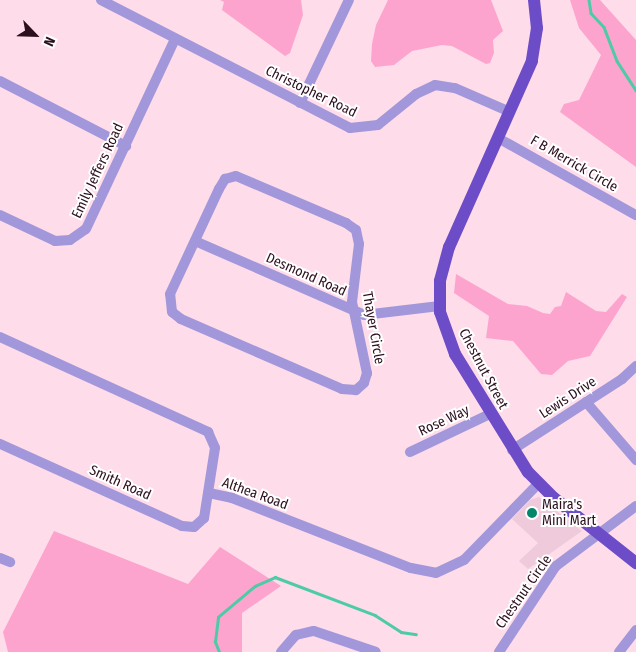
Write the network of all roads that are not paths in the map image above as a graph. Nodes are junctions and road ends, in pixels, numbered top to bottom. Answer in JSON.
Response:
{"nodes":[{"id":1,"x":101,"y":0,"type":"edge"},
{"id":2,"x":349,"y":0,"type":"edge"},
{"id":3,"x":534,"y":0,"type":"edge"},
{"id":4,"x":175,"y":39,"type":"junction"},
{"id":5,"x":0,"y":82,"type":"edge"},
{"id":6,"x":300,"y":103,"type":"junction"},
{"id":7,"x":510,"y":112,"type":"junction"},
{"id":8,"x":498,"y":138,"type":"junction"},
{"id":9,"x":126,"y":146,"type":"junction"},
{"id":10,"x":0,"y":215,"type":"edge"},
{"id":11,"x":636,"y":215,"type":"edge"},
{"id":12,"x":195,"y":241,"type":"junction"},
{"id":13,"x":439,"y":306,"type":"junction"},
{"id":14,"x":353,"y":311,"type":"junction"},
{"id":15,"x":0,"y":337,"type":"edge"},
{"id":16,"x":636,"y":366,"type":"edge"},
{"id":17,"x":586,"y":402,"type":"junction"},
{"id":18,"x":490,"y":414,"type":"junction"},
{"id":19,"x":0,"y":444,"type":"edge"},
{"id":20,"x":512,"y":450,"type":"junction"},
{"id":21,"x":410,"y":452,"type":"dead end"},
{"id":22,"x":636,"y":460,"type":"edge"},
{"id":23,"x":538,"y":484,"type":"junction"},
{"id":24,"x":209,"y":493,"type":"junction"},
{"id":25,"x":636,"y":506,"type":"edge"},
{"id":26,"x":599,"y":534,"type":"junction"},
{"id":27,"x":636,"y":562,"type":"edge"},
{"id":28,"x":636,"y":630,"type":"edge"},
{"id":29,"x":281,"y":652,"type":"edge"},
{"id":30,"x":376,"y":652,"type":"edge"},
{"id":31,"x":499,"y":652,"type":"edge"},
{"id":32,"x":619,"y":652,"type":"edge"}],
"edges":[{"from":1,"to":4,"type":"street","name":"Christopher Road"},
{"from":2,"to":6,"type":"street"},
{"from":3,"to":7,"type":"main road","name":"Chestnut Street"},
{"from":4,"to":6,"type":"street","name":"Christopher Road"},
{"from":4,"to":9,"type":"street","name":"Emily Jeffers Road"},
{"from":5,"to":9,"type":"street"},
{"from":6,"to":7,"type":"street","name":"Christopher Road"},
{"from":7,"to":8,"type":"main road","name":"Chestnut Street"},
{"from":8,"to":11,"type":"street","name":"F B Merrick Circle"},
{"from":8,"to":13,"type":"main road","name":"Chestnut Street"},
{"from":9,"to":10,"type":"street","name":"Emily Jeffers Road"},
{"from":12,"to":14,"type":"street","name":"Desmond Road"},
{"from":12,"to":14,"type":"street","name":"Thayer Circle"},
{"from":12,"to":14,"type":"street","name":"Thayer Circle"},
{"from":13,"to":14,"type":"street","name":"Desmond Road"},
{"from":13,"to":18,"type":"main road","name":"Chestnut Street"},
{"from":15,"to":24,"type":"street","name":"Althea Road"},
{"from":16,"to":17,"type":"street","name":"Lewis Drive"},
{"from":17,"to":20,"type":"street","name":"Lewis Drive"},
{"from":17,"to":22,"type":"street"},
{"from":18,"to":20,"type":"main road","name":"Chestnut Street"},
{"from":18,"to":21,"type":"street","name":"Rose Way"},
{"from":19,"to":24,"type":"street","name":"Smith Road"},
{"from":20,"to":23,"type":"main road","name":"Chestnut Street"},
{"from":23,"to":24,"type":"street","name":"Althea Road"},
{"from":23,"to":26,"type":"main road","name":"Chestnut Street"},
{"from":25,"to":26,"type":"street"},
{"from":26,"to":27,"type":"main road","name":"Chestnut Street"},
{"from":26,"to":31,"type":"street","name":"Chestnut Circle"},
{"from":28,"to":32,"type":"street"},
{"from":29,"to":30,"type":"street"}]}
